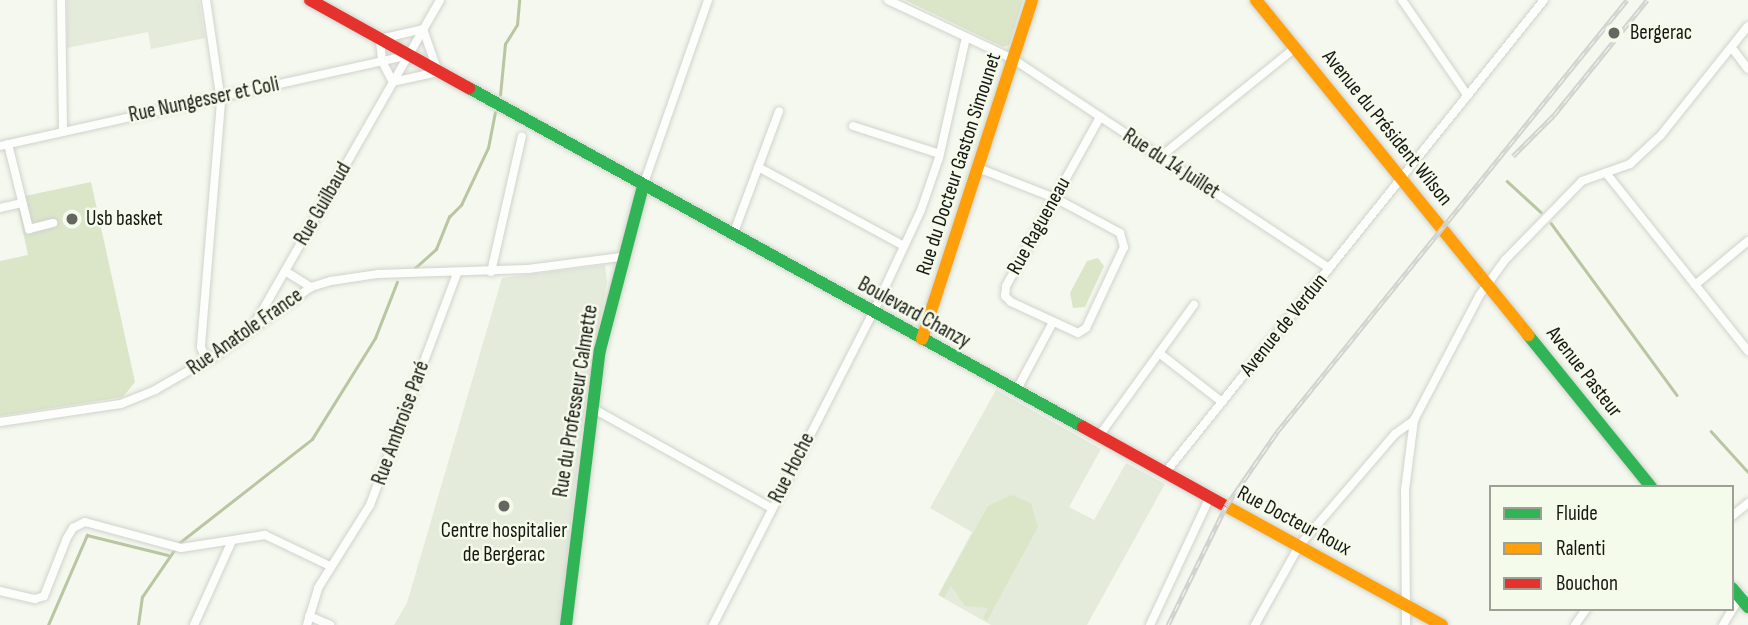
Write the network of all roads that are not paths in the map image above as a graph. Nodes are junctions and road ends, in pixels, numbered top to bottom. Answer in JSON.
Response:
{"nodes":[{"id":1,"x":61,"y":0,"type":"edge"},
{"id":2,"x":206,"y":0,"type":"edge"},
{"id":3,"x":310,"y":0,"type":"edge"},
{"id":4,"x":440,"y":0,"type":"edge"},
{"id":5,"x":708,"y":0,"type":"edge"},
{"id":6,"x":888,"y":0,"type":"edge"},
{"id":7,"x":1032,"y":0,"type":"edge"},
{"id":8,"x":1256,"y":0,"type":"edge"},
{"id":9,"x":1402,"y":0,"type":"edge"},
{"id":10,"x":1544,"y":0,"type":"edge"},
{"id":11,"x":325,"y":4,"type":"edge"},
{"id":12,"x":1748,"y":26,"type":"edge"},
{"id":13,"x":423,"y":29,"type":"junction"},
{"id":14,"x":966,"y":37,"type":"junction"},
{"id":15,"x":380,"y":39,"type":"junction"},
{"id":16,"x":1295,"y":48,"type":"junction"},
{"id":17,"x":1732,"y":48,"type":"junction"},
{"id":18,"x":409,"y":55,"type":"junction"},
{"id":19,"x":1013,"y":59,"type":"junction"},
{"id":20,"x":382,"y":61,"type":"junction"},
{"id":21,"x":1748,"y":69,"type":"edge"},
{"id":22,"x":438,"y":72,"type":"junction"},
{"id":23,"x":393,"y":82,"type":"junction"},
{"id":24,"x":1468,"y":96,"type":"junction"},
{"id":25,"x":220,"y":97,"type":"junction"},
{"id":26,"x":779,"y":111,"type":"dead end"},
{"id":27,"x":1100,"y":117,"type":"junction"},
{"id":28,"x":853,"y":126,"type":"dead end"},
{"id":29,"x":63,"y":132,"type":"junction"},
{"id":30,"x":522,"y":136,"type":"dead end"},
{"id":31,"x":4,"y":145,"type":"edge"},
{"id":32,"x":940,"y":154,"type":"junction"},
{"id":33,"x":1160,"y":157,"type":"junction"},
{"id":34,"x":758,"y":167,"type":"junction"},
{"id":35,"x":978,"y":167,"type":"junction"},
{"id":36,"x":1606,"y":173,"type":"junction"},
{"id":37,"x":1402,"y":177,"type":"junction"},
{"id":38,"x":643,"y":186,"type":"junction"},
{"id":39,"x":1055,"y":198,"type":"junction"},
{"id":40,"x":22,"y":203,"type":"junction"},
{"id":41,"x":0,"y":208,"type":"edge"},
{"id":42,"x":53,"y":223,"type":"dead end"},
{"id":43,"x":733,"y":235,"type":"junction"},
{"id":44,"x":1748,"y":241,"type":"edge"},
{"id":45,"x":904,"y":246,"type":"junction"},
{"id":46,"x":621,"y":257,"type":"junction"},
{"id":47,"x":1329,"y":268,"type":"junction"},
{"id":48,"x":285,"y":271,"type":"junction"},
{"id":49,"x":457,"y":272,"type":"junction"},
{"id":50,"x":491,"y":272,"type":"junction"},
{"id":51,"x":1488,"y":281,"type":"junction"},
{"id":52,"x":1695,"y":285,"type":"junction"},
{"id":53,"x":311,"y":287,"type":"junction"},
{"id":54,"x":1194,"y":305,"type":"dead end"},
{"id":55,"x":873,"y":312,"type":"junction"},
{"id":56,"x":1052,"y":324,"type":"junction"},
{"id":57,"x":253,"y":327,"type":"junction"},
{"id":58,"x":922,"y":339,"type":"junction"},
{"id":59,"x":1748,"y":351,"type":"edge"},
{"id":60,"x":1159,"y":353,"type":"junction"},
{"id":61,"x":206,"y":360,"type":"junction"},
{"id":62,"x":1016,"y":391,"type":"junction"},
{"id":63,"x":1222,"y":402,"type":"junction"},
{"id":64,"x":592,"y":408,"type":"junction"},
{"id":65,"x":1415,"y":420,"type":"junction"},
{"id":66,"x":0,"y":422,"type":"edge"},
{"id":67,"x":1099,"y":436,"type":"junction"},
{"id":68,"x":1165,"y":473,"type":"junction"},
{"id":69,"x":1649,"y":485,"type":"edge"},
{"id":70,"x":1210,"y":497,"type":"junction"},
{"id":71,"x":1748,"y":503,"type":"edge"},
{"id":72,"x":772,"y":508,"type":"junction"},
{"id":73,"x":1734,"y":514,"type":"edge"},
{"id":74,"x":231,"y":543,"type":"junction"},
{"id":75,"x":1299,"y":545,"type":"junction"},
{"id":76,"x":330,"y":566,"type":"junction"},
{"id":77,"x":0,"y":591,"type":"edge"},
{"id":78,"x":1405,"y":604,"type":"junction"},
{"id":79,"x":308,"y":620,"type":"edge"},
{"id":80,"x":194,"y":625,"type":"edge"},
{"id":81,"x":330,"y":625,"type":"edge"},
{"id":82,"x":566,"y":625,"type":"edge"},
{"id":83,"x":713,"y":625,"type":"edge"},
{"id":84,"x":1150,"y":625,"type":"edge"},
{"id":85,"x":1255,"y":625,"type":"edge"},
{"id":86,"x":1406,"y":625,"type":"edge"},
{"id":87,"x":1442,"y":625,"type":"edge"}],
"edges":[{"from":1,"to":29,"type":"street"},
{"from":2,"to":25,"type":"street"},
{"from":3,"to":11,"type":"main road","name":"Boulevard Chanzy"},
{"from":4,"to":13,"type":"street","name":"Rue Guilbaud"},
{"from":5,"to":38,"type":"street"},
{"from":6,"to":14,"type":"street","name":"Rue du 14 Juillet"},
{"from":7,"to":19,"type":"main road","name":"Rue du Docteur Gaston Simounet"},
{"from":8,"to":16,"type":"main road","name":"Avenue du Président Wilson"},
{"from":9,"to":24,"type":"street"},
{"from":10,"to":24,"type":"street","name":"Avenue de Verdun"},
{"from":11,"to":15,"type":"main road","name":"Boulevard Chanzy"},
{"from":12,"to":17,"type":"street"},
{"from":13,"to":15,"type":"street"},
{"from":13,"to":18,"type":"street","name":"Rue Guilbaud"},
{"from":13,"to":22,"type":"street"},
{"from":14,"to":19,"type":"street","name":"Rue du 14 Juillet"},
{"from":14,"to":32,"type":"street","name":"Rue Hoche"},
{"from":15,"to":18,"type":"main road","name":"Boulevard Chanzy"},
{"from":15,"to":20,"type":"street"},
{"from":16,"to":33,"type":"street"},
{"from":16,"to":37,"type":"main road","name":"Avenue du Président Wilson"},
{"from":17,"to":21,"type":"street"},
{"from":17,"to":36,"type":"street"},
{"from":18,"to":20,"type":"street","name":"Rue Nungesser et Coli"},
{"from":18,"to":22,"type":"main road","name":"Boulevard Chanzy"},
{"from":18,"to":23,"type":"street","name":"Rue Guilbaud"},
{"from":19,"to":27,"type":"street","name":"Rue du 14 Juillet"},
{"from":19,"to":35,"type":"main road","name":"Rue du Docteur Gaston Simounet"},
{"from":20,"to":23,"type":"street"},
{"from":20,"to":25,"type":"street","name":"Rue Nungesser et Coli"},
{"from":22,"to":23,"type":"street"},
{"from":22,"to":38,"type":"main road","name":"Boulevard Chanzy"},
{"from":23,"to":48,"type":"street","name":"Rue Guilbaud"},
{"from":24,"to":37,"type":"street","name":"Avenue de Verdun"},
{"from":25,"to":29,"type":"street","name":"Rue Nungesser et Coli"},
{"from":25,"to":61,"type":"street"},
{"from":26,"to":34,"type":"street"},
{"from":27,"to":33,"type":"street","name":"Rue du 14 Juillet"},
{"from":27,"to":39,"type":"street","name":"Rue Ragueneau"},
{"from":28,"to":32,"type":"street"},
{"from":29,"to":31,"type":"street","name":"Rue Nungesser et Coli"},
{"from":30,"to":50,"type":"street"},
{"from":31,"to":40,"type":"street"},
{"from":32,"to":45,"type":"street","name":"Rue Hoche"},
{"from":33,"to":47,"type":"street","name":"Rue du 14 Juillet"},
{"from":34,"to":43,"type":"street"},
{"from":34,"to":45,"type":"street"},
{"from":35,"to":39,"type":"street"},
{"from":35,"to":58,"type":"main road","name":"Rue du Docteur Gaston Simounet"},
{"from":36,"to":51,"type":"street"},
{"from":36,"to":52,"type":"street"},
{"from":37,"to":47,"type":"street","name":"Avenue de Verdun"},
{"from":37,"to":51,"type":"main road","name":"Avenue du Président Wilson"},
{"from":38,"to":43,"type":"main road","name":"Boulevard Chanzy"},
{"from":38,"to":46,"type":"main road","name":"Rue du Professeur Calmette"},
{"from":39,"to":56,"type":"street","name":"Rue Ragueneau"},
{"from":39,"to":56,"type":"street"},
{"from":40,"to":41,"type":"street"},
{"from":40,"to":42,"type":"street"},
{"from":43,"to":55,"type":"main road","name":"Boulevard Chanzy"},
{"from":44,"to":52,"type":"street"},
{"from":45,"to":55,"type":"street","name":"Rue Hoche"},
{"from":46,"to":50,"type":"street","name":"Rue Anatole France"},
{"from":46,"to":64,"type":"main road","name":"Rue du Professeur Calmette"},
{"from":47,"to":63,"type":"street","name":"Avenue de Verdun"},
{"from":48,"to":53,"type":"street"},
{"from":48,"to":57,"type":"street","name":"Rue Guilbaud"},
{"from":49,"to":50,"type":"street","name":"Rue Anatole France"},
{"from":49,"to":53,"type":"street","name":"Rue Anatole France"},
{"from":49,"to":76,"type":"street","name":"Rue Ambroise Paré"},
{"from":51,"to":65,"type":"street"},
{"from":51,"to":69,"type":"main road","name":"Avenue Pasteur"},
{"from":52,"to":59,"type":"street"},
{"from":53,"to":57,"type":"street","name":"Rue Anatole France"},
{"from":54,"to":60,"type":"street"},
{"from":55,"to":58,"type":"main road","name":"Boulevard Chanzy"},
{"from":55,"to":72,"type":"street","name":"Rue Hoche"},
{"from":56,"to":62,"type":"street"},
{"from":57,"to":61,"type":"street","name":"Rue Anatole France"},
{"from":58,"to":62,"type":"main road","name":"Boulevard Chanzy"},
{"from":60,"to":63,"type":"street"},
{"from":60,"to":67,"type":"street"},
{"from":61,"to":66,"type":"street","name":"Rue Anatole France"},
{"from":62,"to":67,"type":"main road","name":"Boulevard Chanzy"},
{"from":63,"to":68,"type":"street","name":"Avenue de Verdun"},
{"from":64,"to":72,"type":"street"},
{"from":64,"to":82,"type":"main road","name":"Rue du Professeur Calmette"},
{"from":65,"to":75,"type":"street"},
{"from":65,"to":78,"type":"street"},
{"from":67,"to":68,"type":"main road","name":"Boulevard Chanzy"},
{"from":68,"to":70,"type":"main road","name":"Rue Docteur Roux"},
{"from":70,"to":75,"type":"main road","name":"Rue Docteur Roux"},
{"from":70,"to":84,"type":"street"},
{"from":71,"to":73,"type":"street"},
{"from":72,"to":83,"type":"street","name":"Rue Hoche"},
{"from":74,"to":76,"type":"street"},
{"from":74,"to":77,"type":"street"},
{"from":74,"to":80,"type":"street"},
{"from":75,"to":78,"type":"main road","name":"Rue Docteur Roux"},
{"from":75,"to":85,"type":"street"},
{"from":76,"to":79,"type":"street","name":"Rue Ambroise Paré"},
{"from":78,"to":86,"type":"street"},
{"from":78,"to":87,"type":"main road","name":"Rue Docteur Roux"},
{"from":79,"to":81,"type":"street"}]}
